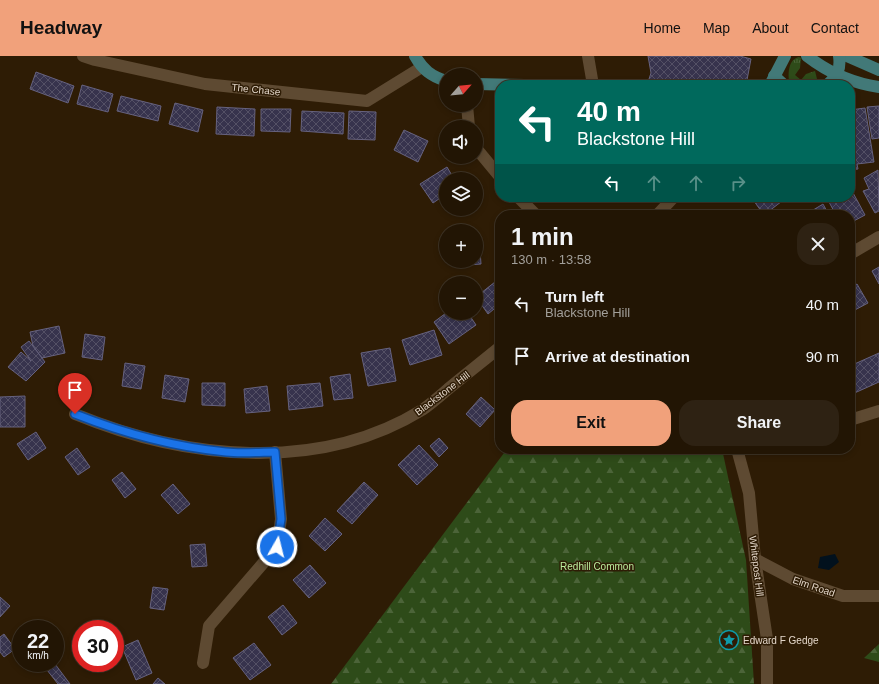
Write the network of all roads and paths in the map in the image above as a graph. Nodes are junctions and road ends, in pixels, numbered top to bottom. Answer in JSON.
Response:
{"nodes":[{"id":1,"x":83,"y":56,"type":"edge"},
{"id":2,"x":588,"y":56,"type":"edge"},
{"id":3,"x":785,"y":56,"type":"edge"},
{"id":4,"x":807,"y":56,"type":"edge"},
{"id":5,"x":839,"y":56,"type":"edge"},
{"id":6,"x":847,"y":56,"type":"edge"},
{"id":7,"x":418,"y":61,"type":"edge"},
{"id":8,"x":879,"y":70,"type":"edge"},
{"id":9,"x":837,"y":76,"type":"junction"},
{"id":10,"x":439,"y":79,"type":"edge"},
{"id":11,"x":592,"y":80,"type":"edge"},
{"id":12,"x":772,"y":80,"type":"edge"},
{"id":13,"x":833,"y":80,"type":"edge"},
{"id":14,"x":849,"y":80,"type":"edge"},
{"id":15,"x":855,"y":82,"type":"edge"},
{"id":16,"x":483,"y":84,"type":"edge"},
{"id":17,"x":495,"y":84,"type":"edge"},
{"id":18,"x":879,"y":87,"type":"edge"},
{"id":19,"x":483,"y":156,"type":"edge"},
{"id":20,"x":495,"y":171,"type":"edge"},
{"id":21,"x":523,"y":202,"type":"edge"},
{"id":22,"x":669,"y":202,"type":"edge"},
{"id":23,"x":531,"y":210,"type":"edge"},
{"id":24,"x":661,"y":210,"type":"edge"},
{"id":25,"x":879,"y":238,"type":"edge"},
{"id":26,"x":855,"y":251,"type":"edge"},
{"id":27,"x":495,"y":351,"type":"edge"},
{"id":28,"x":879,"y":411,"type":"edge"},
{"id":29,"x":75,"y":414,"type":"dead end"},
{"id":30,"x":855,"y":418,"type":"edge"},
{"id":31,"x":275,"y":452,"type":"junction"},
{"id":32,"x":738,"y":454,"type":"edge"},
{"id":33,"x":755,"y":558,"type":"junction"},
{"id":34,"x":879,"y":596,"type":"edge"},
{"id":35,"x":203,"y":663,"type":"dead end"},
{"id":36,"x":767,"y":684,"type":"edge"}],
"edges":[{"from":1,"to":7,"type":"street","name":"The Chase"},
{"from":2,"to":11,"type":"street"},
{"from":3,"to":12,"type":"main road"},
{"from":4,"to":9,"type":"main road"},
{"from":5,"to":9,"type":"main road"},
{"from":6,"to":8,"type":"main road"},
{"from":7,"to":10,"type":"main road"},
{"from":9,"to":13,"type":"main road"},
{"from":9,"to":14,"type":"main road"},
{"from":15,"to":18,"type":"main road"},
{"from":16,"to":17,"type":"main road"},
{"from":19,"to":20,"type":"street"},
{"from":21,"to":23,"type":"street"},
{"from":22,"to":24,"type":"street"},
{"from":25,"to":26,"type":"street"},
{"from":27,"to":31,"type":"street","name":"Blackstone Hill"},
{"from":28,"to":30,"type":"street"},
{"from":29,"to":31,"type":"street","name":"Blackstone Hill"},
{"from":31,"to":35,"type":"street"},
{"from":32,"to":33,"type":"street","name":"Whitepost Hill"},
{"from":33,"to":34,"type":"street","name":"Elm Road"},
{"from":33,"to":36,"type":"street","name":"Whitepost Hill"}]}
